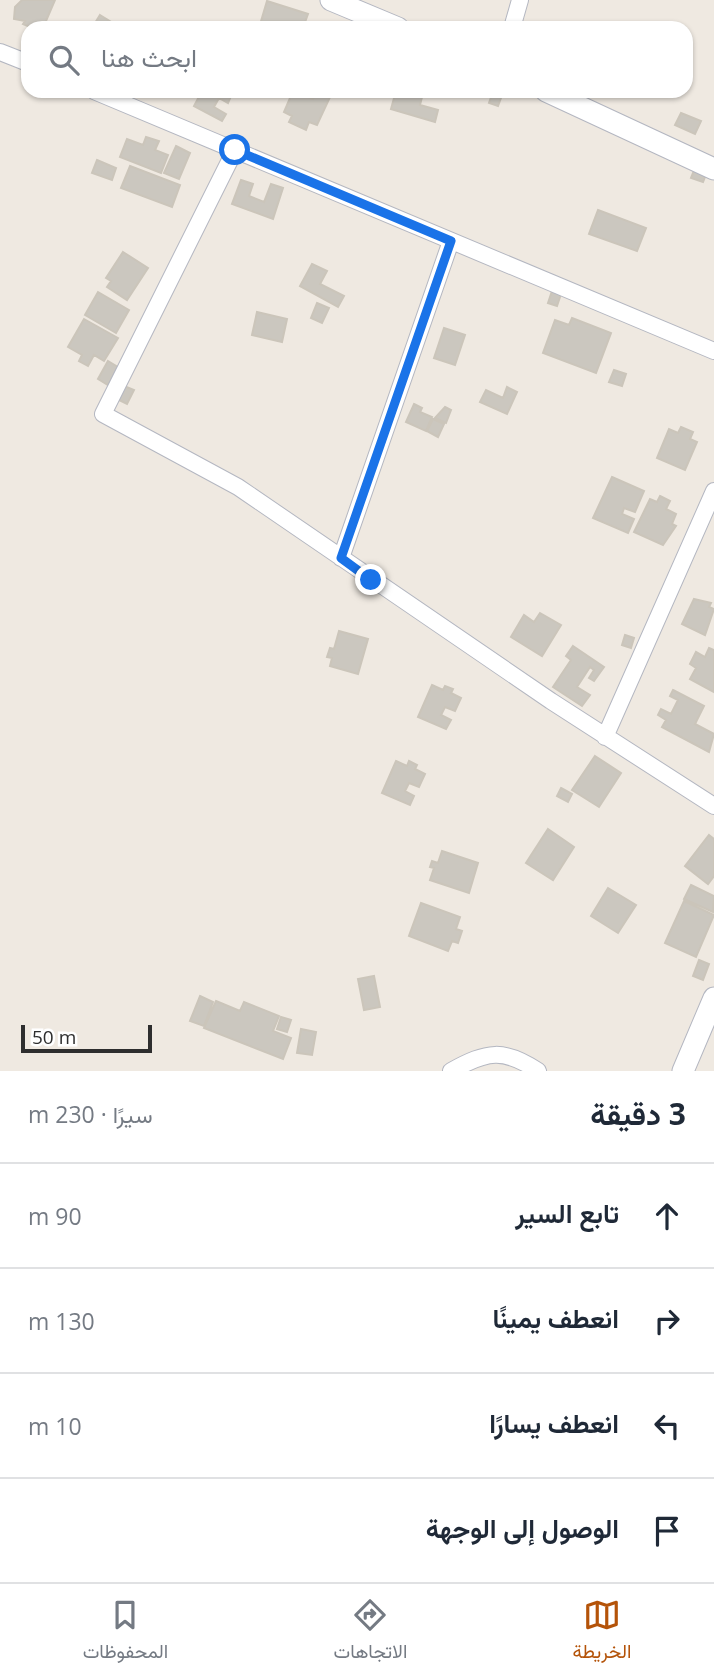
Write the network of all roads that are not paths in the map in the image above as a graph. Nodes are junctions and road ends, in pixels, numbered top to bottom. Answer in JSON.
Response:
{"nodes":[{"id":1,"x":331,"y":0,"type":"edge"},
{"id":2,"x":520,"y":0,"type":"edge"},
{"id":3,"x":381,"y":21,"type":"edge"},
{"id":4,"x":514,"y":21,"type":"edge"},
{"id":5,"x":0,"y":52,"type":"edge"},
{"id":6,"x":21,"y":60,"type":"edge"},
{"id":7,"x":111,"y":98,"type":"edge"},
{"id":8,"x":561,"y":98,"type":"edge"},
{"id":9,"x":235,"y":150,"type":"junction"},
{"id":10,"x":714,"y":169,"type":"edge"},
{"id":11,"x":451,"y":241,"type":"junction"},
{"id":12,"x":714,"y":351,"type":"edge"},
{"id":13,"x":714,"y":491,"type":"edge"},
{"id":14,"x":341,"y":558,"type":"junction"},
{"id":15,"x":605,"y":737,"type":"junction"},
{"id":16,"x":714,"y":806,"type":"edge"},
{"id":17,"x":714,"y":998,"type":"edge"},
{"id":18,"x":451,"y":1071,"type":"edge"},
{"id":19,"x":538,"y":1071,"type":"edge"},
{"id":20,"x":683,"y":1071,"type":"edge"}],
"edges":[{"from":1,"to":3,"type":"street"},
{"from":2,"to":4,"type":"street"},
{"from":5,"to":6,"type":"street"},
{"from":7,"to":9,"type":"street"},
{"from":8,"to":10,"type":"street"},
{"from":9,"to":11,"type":"street"},
{"from":9,"to":14,"type":"street"},
{"from":11,"to":12,"type":"street"},
{"from":11,"to":14,"type":"street"},
{"from":13,"to":15,"type":"street"},
{"from":14,"to":15,"type":"street"},
{"from":15,"to":16,"type":"street"},
{"from":17,"to":20,"type":"street"},
{"from":18,"to":19,"type":"street"}]}
